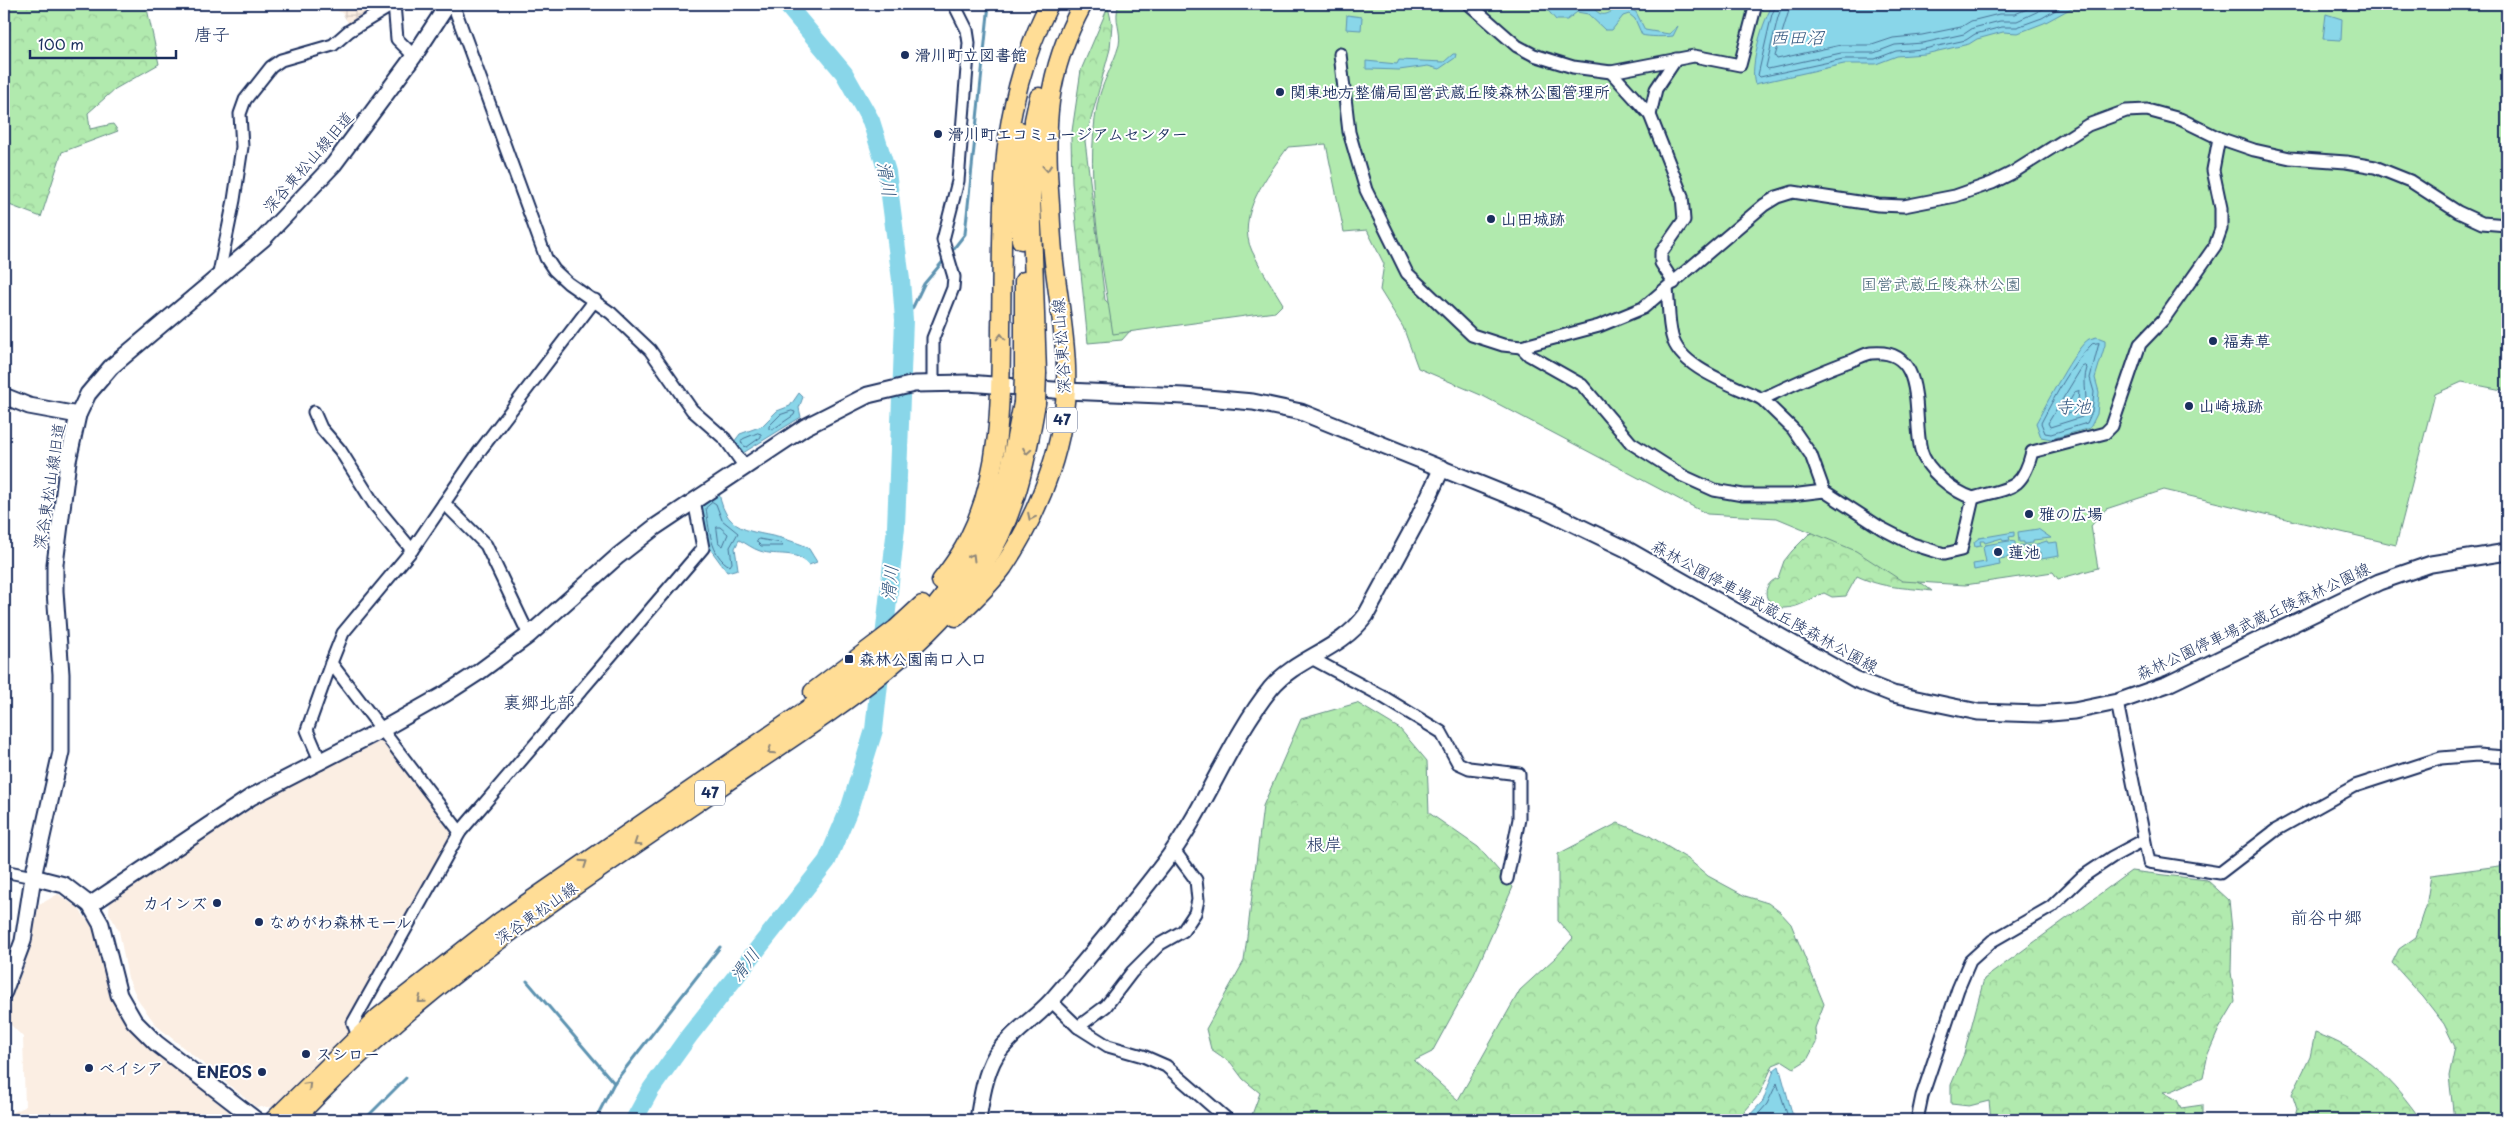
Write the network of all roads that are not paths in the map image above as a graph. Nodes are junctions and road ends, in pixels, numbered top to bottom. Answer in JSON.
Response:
{"nodes":[{"id":1,"x":394,"y":4,"type":"edge"},
{"id":2,"x":448,"y":4,"type":"edge"},
{"id":3,"x":453,"y":4,"type":"edge"},
{"id":4,"x":954,"y":4,"type":"edge"},
{"id":5,"x":1049,"y":4,"type":"edge"},
{"id":6,"x":1060,"y":4,"type":"edge"},
{"id":7,"x":1074,"y":4,"type":"edge"},
{"id":8,"x":1083,"y":4,"type":"edge"},
{"id":9,"x":1469,"y":4,"type":"edge"},
{"id":10,"x":1756,"y":4,"type":"edge"},
{"id":11,"x":1340,"y":54,"type":"dead end"},
{"id":12,"x":414,"y":56,"type":"junction"},
{"id":13,"x":1676,"y":59,"type":"junction"},
{"id":14,"x":1611,"y":72,"type":"junction"},
{"id":15,"x":1650,"y":115,"type":"junction"},
{"id":16,"x":2219,"y":138,"type":"junction"},
{"id":17,"x":2507,"y":225,"type":"edge"},
{"id":18,"x":218,"y":278,"type":"junction"},
{"id":19,"x":1670,"y":286,"type":"junction"},
{"id":20,"x":595,"y":300,"type":"junction"},
{"id":21,"x":1521,"y":347,"type":"junction"},
{"id":22,"x":1031,"y":373,"type":"junction"},
{"id":23,"x":927,"y":384,"type":"junction"},
{"id":24,"x":1002,"y":386,"type":"junction"},
{"id":25,"x":1066,"y":391,"type":"junction"},
{"id":26,"x":4,"y":396,"type":"edge"},
{"id":27,"x":1762,"y":399,"type":"junction"},
{"id":28,"x":1029,"y":403,"type":"junction"},
{"id":29,"x":314,"y":412,"type":"dead end"},
{"id":30,"x":78,"y":415,"type":"junction"},
{"id":31,"x":745,"y":467,"type":"junction"},
{"id":32,"x":1442,"y":468,"type":"junction"},
{"id":33,"x":1824,"y":491,"type":"junction"},
{"id":34,"x":1973,"y":498,"type":"junction"},
{"id":35,"x":694,"y":500,"type":"junction"},
{"id":36,"x":444,"y":503,"type":"junction"},
{"id":37,"x":412,"y":550,"type":"junction"},
{"id":38,"x":2507,"y":552,"type":"edge"},
{"id":39,"x":529,"y":635,"type":"junction"},
{"id":40,"x":1312,"y":658,"type":"junction"},
{"id":41,"x":331,"y":663,"type":"junction"},
{"id":42,"x":2117,"y":702,"type":"junction"},
{"id":43,"x":383,"y":729,"type":"junction"},
{"id":44,"x":799,"y":732,"type":"junction"},
{"id":45,"x":767,"y":738,"type":"junction"},
{"id":46,"x":2507,"y":757,"type":"edge"},
{"id":47,"x":321,"y":763,"type":"junction"},
{"id":48,"x":460,"y":832,"type":"junction"},
{"id":49,"x":2144,"y":840,"type":"junction"},
{"id":50,"x":1173,"y":849,"type":"junction"},
{"id":51,"x":4,"y":871,"type":"edge"},
{"id":52,"x":33,"y":878,"type":"junction"},
{"id":53,"x":1507,"y":879,"type":"dead end"},
{"id":54,"x":90,"y":905,"type":"junction"},
{"id":55,"x":4,"y":992,"type":"edge"},
{"id":56,"x":1051,"y":1001,"type":"junction"},
{"id":57,"x":1078,"y":1027,"type":"junction"},
{"id":58,"x":358,"y":1036,"type":"junction"},
{"id":59,"x":256,"y":1120,"type":"edge"},
{"id":60,"x":274,"y":1120,"type":"edge"},
{"id":61,"x":294,"y":1120,"type":"edge"},
{"id":62,"x":978,"y":1120,"type":"edge"},
{"id":63,"x":1228,"y":1120,"type":"edge"},
{"id":64,"x":1917,"y":1120,"type":"edge"}],
"edges":[{"from":1,"to":12,"type":"street"},
{"from":1,"to":18,"type":"street"},
{"from":2,"to":12,"type":"street","name":"深谷東松山線旧道"},
{"from":3,"to":20,"type":"street"},
{"from":4,"to":23,"type":"street"},
{"from":24,"to":5,"type":"main road","name":"深谷東松山線","number":"47","one_way":true},
{"from":6,"to":22,"type":"main road","name":"深谷東松山線","number":"47"},
{"from":7,"to":22,"type":"main road","name":"深谷東松山線","number":"47"},
{"from":8,"to":25,"type":"main road","name":"深谷東松山線","number":"47","one_way":true},
{"from":9,"to":14,"type":"street"},
{"from":10,"to":13,"type":"street"},
{"from":11,"to":21,"type":"street"},
{"from":12,"to":18,"type":"street","name":"深谷東松山線旧道"},
{"from":13,"to":14,"type":"street"},
{"from":13,"to":15,"type":"street"},
{"from":14,"to":15,"type":"street"},
{"from":15,"to":19,"type":"street"},
{"from":16,"to":17,"type":"street"},
{"from":16,"to":19,"type":"street"},
{"from":16,"to":34,"type":"street"},
{"from":18,"to":30,"type":"street","name":"深谷東松山線旧道"},
{"from":19,"to":21,"type":"street"},
{"from":19,"to":27,"type":"street"},
{"from":20,"to":31,"type":"street"},
{"from":20,"to":36,"type":"street"},
{"from":21,"to":33,"type":"street"},
{"from":22,"to":28,"type":"main road","name":"深谷東松山線","number":"47","bridge":true},
{"from":23,"to":24,"type":"street","name":"森林公園停車場武蔵丘陵森林公園線"},
{"from":23,"to":31,"type":"street","name":"森林公園停車場武蔵丘陵森林公園線"},
{"from":24,"to":25,"type":"street","name":"森林公園停車場武蔵丘陵森林公園線"},
{"from":24,"to":45,"type":"main road","name":"深谷東松山線","number":"47"},
{"from":25,"to":32,"type":"street","name":"森林公園停車場武蔵丘陵森林公園線"},
{"from":25,"to":44,"type":"main road","name":"深谷東松山線","number":"47","one_way":true},
{"from":26,"to":30,"type":"street"},
{"from":27,"to":33,"type":"street"},
{"from":27,"to":34,"type":"street"},
{"from":28,"to":44,"type":"main road","name":"深谷東松山線","number":"47","one_way":true},
{"from":45,"to":28,"type":"main road","name":"深谷東松山線","number":"47","one_way":true},
{"from":29,"to":37,"type":"street"},
{"from":30,"to":52,"type":"street","name":"深谷東松山線旧道"},
{"from":31,"to":35,"type":"street","name":"森林公園停車場武蔵丘陵森林公園線"},
{"from":32,"to":40,"type":"street"},
{"from":32,"to":42,"type":"street","name":"森林公園停車場武蔵丘陵森林公園線"},
{"from":33,"to":34,"type":"street"},
{"from":35,"to":39,"type":"street","name":"森林公園停車場武蔵丘陵森林公園線"},
{"from":35,"to":48,"type":"street"},
{"from":36,"to":37,"type":"street"},
{"from":36,"to":39,"type":"street"},
{"from":37,"to":41,"type":"street"},
{"from":38,"to":42,"type":"street","name":"森林公園停車場武蔵丘陵森林公園線"},
{"from":39,"to":43,"type":"street","name":"森林公園停車場武蔵丘陵森林公園線"},
{"from":40,"to":50,"type":"street"},
{"from":40,"to":53,"type":"street"},
{"from":41,"to":43,"type":"street"},
{"from":41,"to":47,"type":"street"},
{"from":42,"to":49,"type":"street"},
{"from":43,"to":47,"type":"street","name":"森林公園停車場武蔵丘陵森林公園線"},
{"from":43,"to":48,"type":"street"},
{"from":44,"to":61,"type":"main road","name":"深谷東松山線","number":"47","one_way":true},
{"from":58,"to":45,"type":"main road","name":"深谷東松山線","number":"47","one_way":true},
{"from":46,"to":49,"type":"street"},
{"from":47,"to":54,"type":"street","name":"森林公園停車場武蔵丘陵森林公園線"},
{"from":48,"to":58,"type":"street"},
{"from":49,"to":64,"type":"street"},
{"from":50,"to":56,"type":"street"},
{"from":50,"to":57,"type":"street"},
{"from":51,"to":52,"type":"street"},
{"from":52,"to":54,"type":"street"},
{"from":52,"to":55,"type":"street","name":"深谷東松山線旧道"},
{"from":54,"to":59,"type":"street"},
{"from":56,"to":57,"type":"street"},
{"from":56,"to":62,"type":"street"},
{"from":57,"to":63,"type":"street"},
{"from":60,"to":58,"type":"main road","name":"深谷東松山線","number":"47","one_way":true}]}
